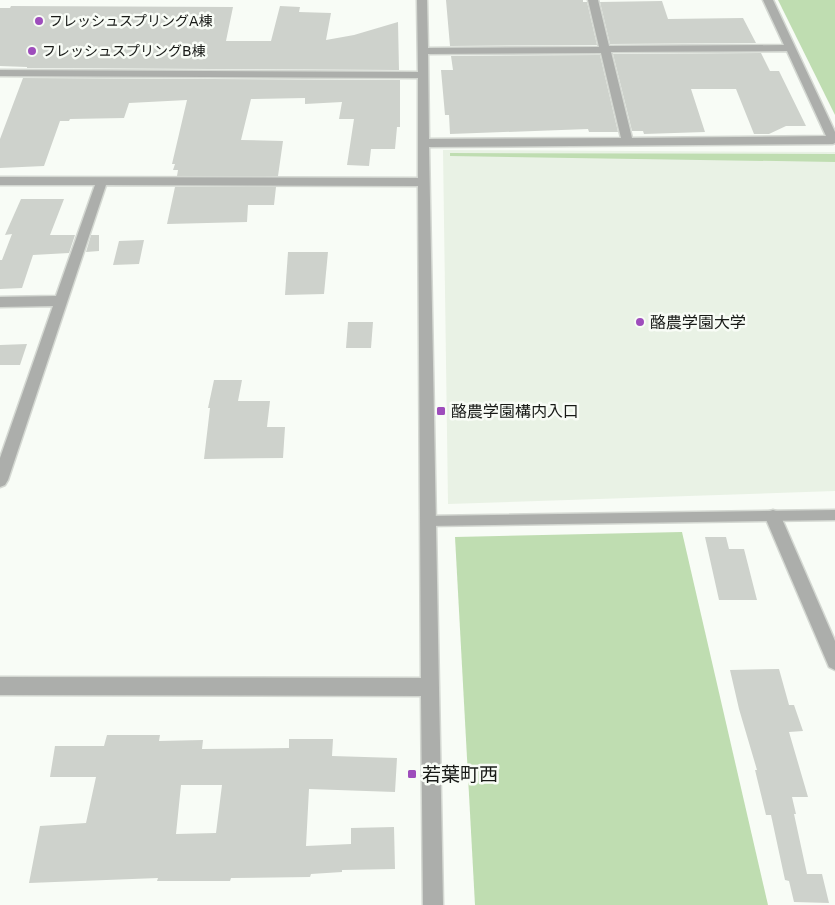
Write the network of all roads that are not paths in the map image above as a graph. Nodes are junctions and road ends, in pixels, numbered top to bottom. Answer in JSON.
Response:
{"nodes":[{"id":1,"x":422,"y":0,"type":"edge"},
{"id":2,"x":593,"y":0,"type":"edge"},
{"id":3,"x":768,"y":0,"type":"edge"},
{"id":4,"x":790,"y":48,"type":"junction"},
{"id":5,"x":605,"y":50,"type":"junction"},
{"id":6,"x":423,"y":51,"type":"junction"},
{"id":7,"x":0,"y":73,"type":"edge"},
{"id":8,"x":423,"y":75,"type":"junction"},
{"id":9,"x":834,"y":140,"type":"edge"},
{"id":10,"x":627,"y":142,"type":"junction"},
{"id":11,"x":424,"y":143,"type":"junction"},
{"id":12,"x":0,"y":181,"type":"edge"},
{"id":13,"x":102,"y":181,"type":"junction"},
{"id":14,"x":424,"y":182,"type":"junction"},
{"id":15,"x":61,"y":301,"type":"junction"},
{"id":16,"x":0,"y":302,"type":"edge"},
{"id":17,"x":4,"y":454,"type":"edge"},
{"id":18,"x":0,"y":480,"type":"edge"},
{"id":19,"x":835,"y":515,"type":"edge"},
{"id":20,"x":774,"y":517,"type":"junction"},
{"id":21,"x":428,"y":521,"type":"junction"},
{"id":22,"x":835,"y":661,"type":"edge"},
{"id":23,"x":0,"y":686,"type":"edge"},
{"id":24,"x":430,"y":687,"type":"junction"},
{"id":25,"x":433,"y":905,"type":"edge"}],
"edges":[{"from":1,"to":6,"type":"street"},
{"from":2,"to":5,"type":"street"},
{"from":3,"to":4,"type":"street"},
{"from":4,"to":5,"type":"street"},
{"from":4,"to":9,"type":"street"},
{"from":5,"to":6,"type":"street"},
{"from":5,"to":10,"type":"street"},
{"from":6,"to":8,"type":"street"},
{"from":7,"to":8,"type":"street"},
{"from":8,"to":11,"type":"street"},
{"from":9,"to":10,"type":"street"},
{"from":10,"to":11,"type":"street"},
{"from":11,"to":14,"type":"street"},
{"from":12,"to":13,"type":"street"},
{"from":13,"to":14,"type":"street"},
{"from":13,"to":15,"type":"street"},
{"from":14,"to":21,"type":"street"},
{"from":15,"to":16,"type":"street"},
{"from":15,"to":17,"type":"street"},
{"from":17,"to":18,"type":"street"},
{"from":19,"to":20,"type":"lane"},
{"from":20,"to":21,"type":"lane"},
{"from":20,"to":22,"type":"street"},
{"from":21,"to":24,"type":"street"},
{"from":23,"to":24,"type":"street"},
{"from":24,"to":25,"type":"street"}]}
